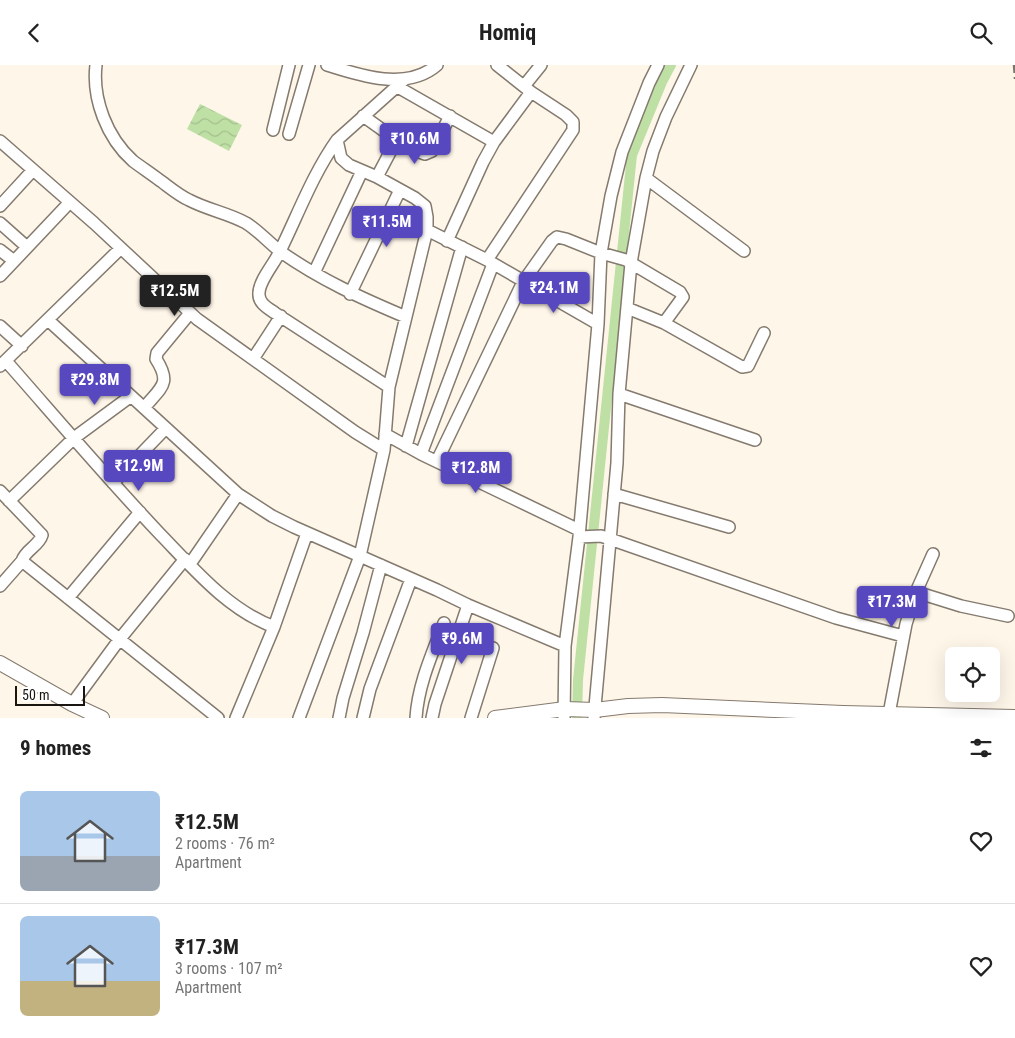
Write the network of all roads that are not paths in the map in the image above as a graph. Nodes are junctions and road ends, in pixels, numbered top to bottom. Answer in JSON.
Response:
{"nodes":[{"id":1,"x":96,"y":65,"type":"edge"},
{"id":2,"x":289,"y":65,"type":"edge"},
{"id":3,"x":308,"y":65,"type":"edge"},
{"id":4,"x":327,"y":65,"type":"edge"},
{"id":5,"x":437,"y":65,"type":"edge"},
{"id":6,"x":497,"y":65,"type":"edge"},
{"id":7,"x":541,"y":65,"type":"edge"},
{"id":8,"x":658,"y":65,"type":"edge"},
{"id":9,"x":691,"y":65,"type":"edge"},
{"id":10,"x":343,"y":67,"type":"edge"},
{"id":11,"x":400,"y":83,"type":"junction"},
{"id":12,"x":527,"y":89,"type":"junction"},
{"id":13,"x":363,"y":116,"type":"junction"},
{"id":14,"x":450,"y":116,"type":"junction"},
{"id":15,"x":273,"y":130,"type":"dead end"},
{"id":16,"x":289,"y":134,"type":"dead end"},
{"id":17,"x":397,"y":139,"type":"junction"},
{"id":18,"x":337,"y":140,"type":"junction"},
{"id":19,"x":0,"y":141,"type":"edge"},
{"id":20,"x":494,"y":141,"type":"junction"},
{"id":21,"x":33,"y":169,"type":"junction"},
{"id":22,"x":362,"y":171,"type":"junction"},
{"id":23,"x":377,"y":177,"type":"junction"},
{"id":24,"x":646,"y":178,"type":"junction"},
{"id":25,"x":400,"y":190,"type":"junction"},
{"id":26,"x":70,"y":202,"type":"junction"},
{"id":27,"x":0,"y":206,"type":"edge"},
{"id":28,"x":0,"y":223,"type":"edge"},
{"id":29,"x":426,"y":230,"type":"junction"},
{"id":30,"x":447,"y":241,"type":"junction"},
{"id":31,"x":27,"y":247,"type":"junction"},
{"id":32,"x":462,"y":247,"type":"junction"},
{"id":33,"x":121,"y":248,"type":"junction"},
{"id":34,"x":0,"y":250,"type":"edge"},
{"id":35,"x":281,"y":251,"type":"junction"},
{"id":36,"x":744,"y":251,"type":"dead end"},
{"id":37,"x":605,"y":254,"type":"junction"},
{"id":38,"x":14,"y":261,"type":"junction"},
{"id":39,"x":629,"y":261,"type":"junction"},
{"id":40,"x":490,"y":262,"type":"junction"},
{"id":41,"x":314,"y":273,"type":"junction"},
{"id":42,"x":0,"y":276,"type":"edge"},
{"id":43,"x":523,"y":282,"type":"junction"},
{"id":44,"x":350,"y":294,"type":"junction"},
{"id":45,"x":627,"y":308,"type":"junction"},
{"id":46,"x":190,"y":313,"type":"junction"},
{"id":47,"x":281,"y":317,"type":"junction"},
{"id":48,"x":406,"y":317,"type":"junction"},
{"id":49,"x":48,"y":320,"type":"junction"},
{"id":50,"x":664,"y":323,"type":"junction"},
{"id":51,"x":598,"y":324,"type":"junction"},
{"id":52,"x":0,"y":326,"type":"edge"},
{"id":53,"x":764,"y":333,"type":"dead end"},
{"id":54,"x":22,"y":346,"type":"junction"},
{"id":55,"x":253,"y":359,"type":"junction"},
{"id":56,"x":3,"y":364,"type":"edge"},
{"id":57,"x":390,"y":387,"type":"junction"},
{"id":58,"x":618,"y":394,"type":"junction"},
{"id":59,"x":131,"y":396,"type":"junction"},
{"id":60,"x":144,"y":408,"type":"junction"},
{"id":61,"x":166,"y":428,"type":"junction"},
{"id":62,"x":385,"y":434,"type":"junction"},
{"id":63,"x":74,"y":438,"type":"junction"},
{"id":64,"x":755,"y":440,"type":"dead end"},
{"id":65,"x":406,"y":446,"type":"junction"},
{"id":66,"x":384,"y":450,"type":"junction"},
{"id":67,"x":421,"y":454,"type":"junction"},
{"id":68,"x":436,"y":461,"type":"junction"},
{"id":69,"x":113,"y":483,"type":"junction"},
{"id":70,"x":0,"y":491,"type":"edge"},
{"id":71,"x":238,"y":494,"type":"junction"},
{"id":72,"x":614,"y":494,"type":"junction"},
{"id":73,"x":9,"y":501,"type":"junction"},
{"id":74,"x":140,"y":512,"type":"junction"},
{"id":75,"x":729,"y":527,"type":"dead end"},
{"id":76,"x":307,"y":533,"type":"junction"},
{"id":77,"x":581,"y":534,"type":"junction"},
{"id":78,"x":605,"y":537,"type":"junction"},
{"id":79,"x":933,"y":553,"type":"dead end"},
{"id":80,"x":360,"y":556,"type":"junction"},
{"id":81,"x":22,"y":561,"type":"junction"},
{"id":82,"x":188,"y":562,"type":"junction"},
{"id":83,"x":381,"y":565,"type":"junction"},
{"id":84,"x":411,"y":579,"type":"junction"},
{"id":85,"x":0,"y":586,"type":"edge"},
{"id":86,"x":916,"y":592,"type":"junction"},
{"id":87,"x":68,"y":598,"type":"junction"},
{"id":88,"x":468,"y":605,"type":"junction"},
{"id":89,"x":1008,"y":616,"type":"dead end"},
{"id":90,"x":444,"y":623,"type":"dead end"},
{"id":91,"x":274,"y":627,"type":"junction"},
{"id":92,"x":903,"y":636,"type":"junction"},
{"id":93,"x":119,"y":640,"type":"junction"},
{"id":94,"x":565,"y":646,"type":"junction"},
{"id":95,"x":493,"y":648,"type":"dead end"},
{"id":96,"x":2,"y":667,"type":"edge"},
{"id":97,"x":72,"y":704,"type":"junction"},
{"id":98,"x":579,"y":712,"type":"edge"},
{"id":99,"x":889,"y":714,"type":"junction"},
{"id":100,"x":843,"y":715,"type":"edge"},
{"id":101,"x":916,"y":716,"type":"edge"},
{"id":102,"x":511,"y":717,"type":"edge"},
{"id":103,"x":954,"y":717,"type":"edge"},
{"id":104,"x":1015,"y":717,"type":"edge"},
{"id":105,"x":102,"y":718,"type":"edge"},
{"id":106,"x":218,"y":718,"type":"edge"},
{"id":107,"x":236,"y":718,"type":"edge"},
{"id":108,"x":300,"y":718,"type":"edge"},
{"id":109,"x":339,"y":718,"type":"edge"},
{"id":110,"x":363,"y":718,"type":"edge"},
{"id":111,"x":416,"y":718,"type":"edge"},
{"id":112,"x":432,"y":718,"type":"edge"},
{"id":113,"x":471,"y":718,"type":"edge"},
{"id":114,"x":495,"y":718,"type":"edge"}],
"edges":[{"from":1,"to":35,"type":"street"},
{"from":2,"to":15,"type":"street"},
{"from":3,"to":16,"type":"street"},
{"from":4,"to":10,"type":"street"},
{"from":5,"to":11,"type":"street"},
{"from":6,"to":12,"type":"street"},
{"from":7,"to":12,"type":"street"},
{"from":8,"to":37,"type":"street"},
{"from":9,"to":24,"type":"street"},
{"from":10,"to":11,"type":"street"},
{"from":11,"to":13,"type":"street"},
{"from":11,"to":14,"type":"street"},
{"from":12,"to":20,"type":"street"},
{"from":12,"to":40,"type":"street"},
{"from":13,"to":17,"type":"street"},
{"from":13,"to":18,"type":"street"},
{"from":14,"to":17,"type":"street"},
{"from":14,"to":20,"type":"street"},
{"from":17,"to":23,"type":"street"},
{"from":18,"to":22,"type":"street"},
{"from":18,"to":35,"type":"street"},
{"from":19,"to":21,"type":"street"},
{"from":20,"to":30,"type":"street"},
{"from":21,"to":26,"type":"street"},
{"from":21,"to":27,"type":"street"},
{"from":22,"to":23,"type":"street"},
{"from":22,"to":41,"type":"street"},
{"from":23,"to":25,"type":"street"},
{"from":24,"to":36,"type":"street"},
{"from":24,"to":39,"type":"street"},
{"from":25,"to":29,"type":"street"},
{"from":25,"to":44,"type":"street"},
{"from":26,"to":31,"type":"street"},
{"from":26,"to":33,"type":"street"},
{"from":28,"to":31,"type":"street"},
{"from":29,"to":30,"type":"street"},
{"from":29,"to":48,"type":"street"},
{"from":30,"to":32,"type":"street"},
{"from":31,"to":38,"type":"street"},
{"from":32,"to":40,"type":"street"},
{"from":32,"to":65,"type":"street"},
{"from":33,"to":46,"type":"street"},
{"from":33,"to":49,"type":"street"},
{"from":34,"to":38,"type":"street"},
{"from":35,"to":41,"type":"street"},
{"from":35,"to":47,"type":"street"},
{"from":37,"to":39,"type":"street"},
{"from":37,"to":43,"type":"street"},
{"from":37,"to":51,"type":"street"},
{"from":38,"to":42,"type":"street"},
{"from":39,"to":45,"type":"street"},
{"from":39,"to":50,"type":"street"},
{"from":40,"to":43,"type":"street"},
{"from":40,"to":67,"type":"street"},
{"from":41,"to":44,"type":"street"},
{"from":43,"to":51,"type":"street"},
{"from":43,"to":68,"type":"street"},
{"from":44,"to":48,"type":"street"},
{"from":45,"to":50,"type":"street"},
{"from":45,"to":58,"type":"street"},
{"from":46,"to":55,"type":"street"},
{"from":46,"to":60,"type":"street"},
{"from":47,"to":55,"type":"street"},
{"from":47,"to":57,"type":"street"},
{"from":48,"to":57,"type":"street"},
{"from":49,"to":54,"type":"street"},
{"from":49,"to":59,"type":"street"},
{"from":50,"to":53,"type":"street"},
{"from":51,"to":77,"type":"street"},
{"from":52,"to":54,"type":"street"},
{"from":54,"to":56,"type":"street"},
{"from":55,"to":66,"type":"street"},
{"from":56,"to":63,"type":"street"},
{"from":57,"to":62,"type":"street"},
{"from":58,"to":64,"type":"street"},
{"from":58,"to":72,"type":"street"},
{"from":59,"to":60,"type":"street"},
{"from":59,"to":63,"type":"street"},
{"from":60,"to":61,"type":"street"},
{"from":61,"to":69,"type":"street"},
{"from":61,"to":71,"type":"street"},
{"from":62,"to":65,"type":"street"},
{"from":62,"to":66,"type":"street"},
{"from":63,"to":69,"type":"street"},
{"from":63,"to":73,"type":"street"},
{"from":65,"to":67,"type":"street"},
{"from":66,"to":80,"type":"street"},
{"from":67,"to":68,"type":"street"},
{"from":68,"to":77,"type":"street"},
{"from":69,"to":74,"type":"street"},
{"from":70,"to":73,"type":"street"},
{"from":71,"to":76,"type":"street"},
{"from":71,"to":82,"type":"street"},
{"from":72,"to":75,"type":"street"},
{"from":72,"to":78,"type":"street"},
{"from":73,"to":81,"type":"street"},
{"from":74,"to":82,"type":"street"},
{"from":74,"to":87,"type":"street"},
{"from":76,"to":80,"type":"street"},
{"from":76,"to":91,"type":"street"},
{"from":77,"to":78,"type":"street"},
{"from":77,"to":94,"type":"street"},
{"from":78,"to":92,"type":"street"},
{"from":78,"to":98,"type":"street"},
{"from":79,"to":86,"type":"street"},
{"from":80,"to":83,"type":"street"},
{"from":80,"to":108,"type":"street"},
{"from":81,"to":85,"type":"street"},
{"from":81,"to":87,"type":"street"},
{"from":82,"to":91,"type":"street"},
{"from":82,"to":93,"type":"street"},
{"from":83,"to":84,"type":"street"},
{"from":83,"to":109,"type":"street"},
{"from":84,"to":88,"type":"street"},
{"from":84,"to":110,"type":"street"},
{"from":86,"to":89,"type":"street"},
{"from":86,"to":92,"type":"street"},
{"from":87,"to":93,"type":"street"},
{"from":88,"to":94,"type":"street"},
{"from":88,"to":112,"type":"street"},
{"from":90,"to":111,"type":"street"},
{"from":91,"to":107,"type":"street"},
{"from":92,"to":99,"type":"street"},
{"from":93,"to":97,"type":"street"},
{"from":93,"to":106,"type":"street"},
{"from":94,"to":98,"type":"street"},
{"from":95,"to":113,"type":"street"},
{"from":96,"to":97,"type":"street"},
{"from":97,"to":105,"type":"street"},
{"from":98,"to":100,"type":"street"},
{"from":98,"to":102,"type":"street"},
{"from":99,"to":100,"type":"street"},
{"from":99,"to":101,"type":"street"},
{"from":101,"to":103,"type":"street"},
{"from":102,"to":114,"type":"street"},
{"from":103,"to":104,"type":"street"}]}
